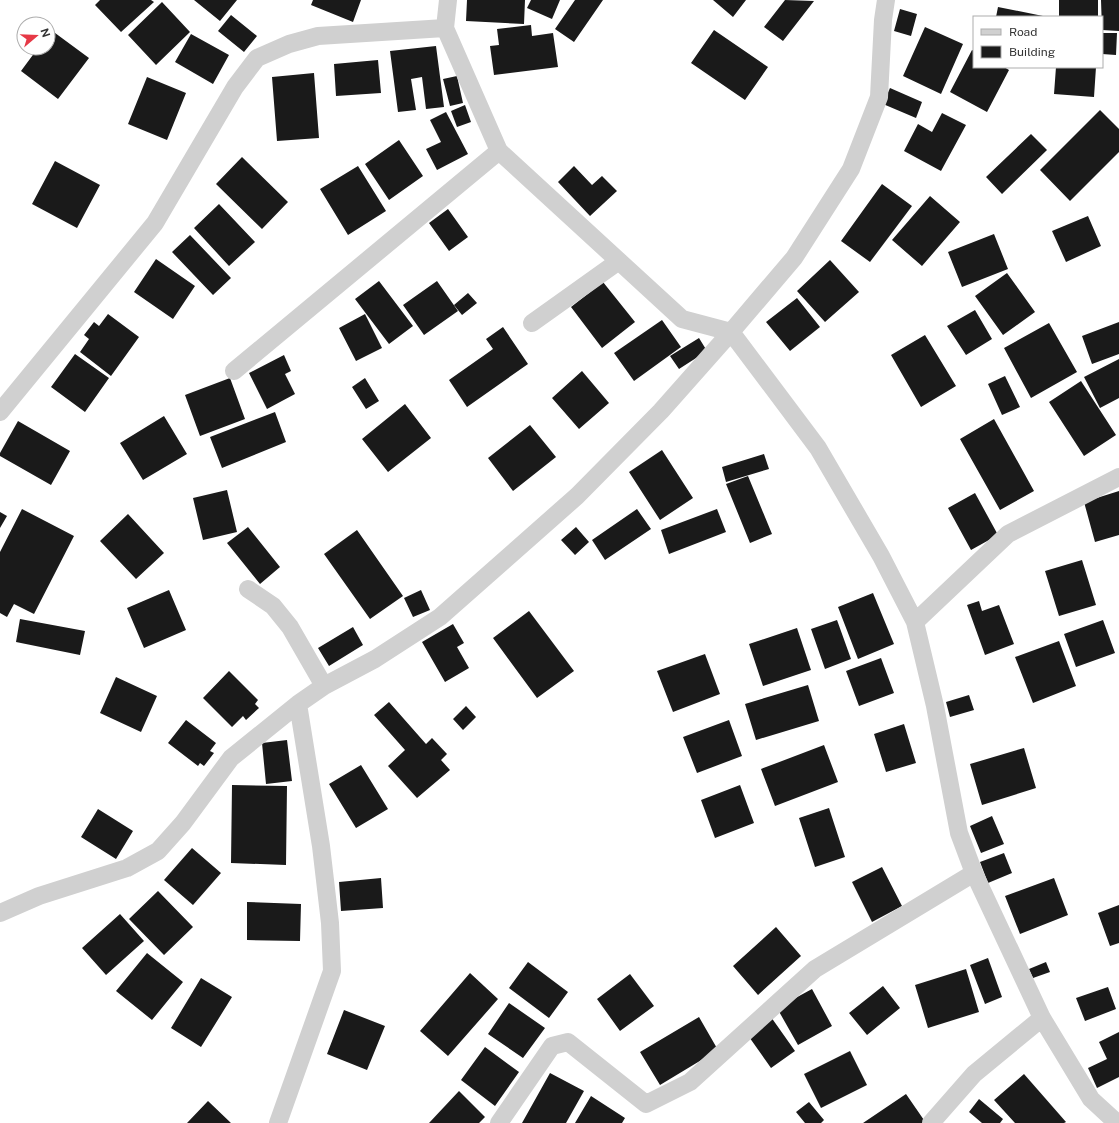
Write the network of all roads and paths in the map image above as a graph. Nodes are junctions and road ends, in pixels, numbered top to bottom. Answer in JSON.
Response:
{"nodes":[{"id":1,"x":448,"y":0,"type":"edge"},
{"id":2,"x":886,"y":0,"type":"edge"},
{"id":3,"x":444,"y":28,"type":"junction"},
{"id":4,"x":499,"y":151,"type":"junction"},
{"id":5,"x":618,"y":261,"type":"junction"},
{"id":6,"x":532,"y":322,"type":"dead end"},
{"id":7,"x":731,"y":332,"type":"junction"},
{"id":8,"x":234,"y":371,"type":"dead end"},
{"id":9,"x":0,"y":412,"type":"edge"},
{"id":10,"x":1119,"y":478,"type":"edge"},
{"id":11,"x":248,"y":589,"type":"dead end"},
{"id":12,"x":915,"y":622,"type":"junction"},
{"id":13,"x":324,"y":686,"type":"junction"},
{"id":14,"x":298,"y":704,"type":"junction"},
{"id":15,"x":974,"y":873,"type":"junction"},
{"id":16,"x":0,"y":913,"type":"edge"},
{"id":17,"x":1042,"y":1018,"type":"junction"},
{"id":18,"x":278,"y":1123,"type":"edge"},
{"id":19,"x":499,"y":1123,"type":"edge"},
{"id":20,"x":931,"y":1123,"type":"edge"},
{"id":21,"x":1117,"y":1123,"type":"edge"}],
"edges":[{"from":1,"to":3,"type":"street"},
{"from":2,"to":7,"type":"street"},
{"from":3,"to":4,"type":"street"},
{"from":3,"to":9,"type":"street"},
{"from":4,"to":5,"type":"street"},
{"from":4,"to":8,"type":"street"},
{"from":5,"to":6,"type":"street"},
{"from":5,"to":7,"type":"street"},
{"from":7,"to":12,"type":"street"},
{"from":7,"to":13,"type":"street"},
{"from":10,"to":12,"type":"street"},
{"from":11,"to":13,"type":"street"},
{"from":12,"to":15,"type":"street"},
{"from":13,"to":14,"type":"street"},
{"from":14,"to":16,"type":"street"},
{"from":14,"to":18,"type":"street"},
{"from":15,"to":17,"type":"street"},
{"from":15,"to":19,"type":"street"},
{"from":17,"to":20,"type":"street"},
{"from":17,"to":21,"type":"street"}]}
